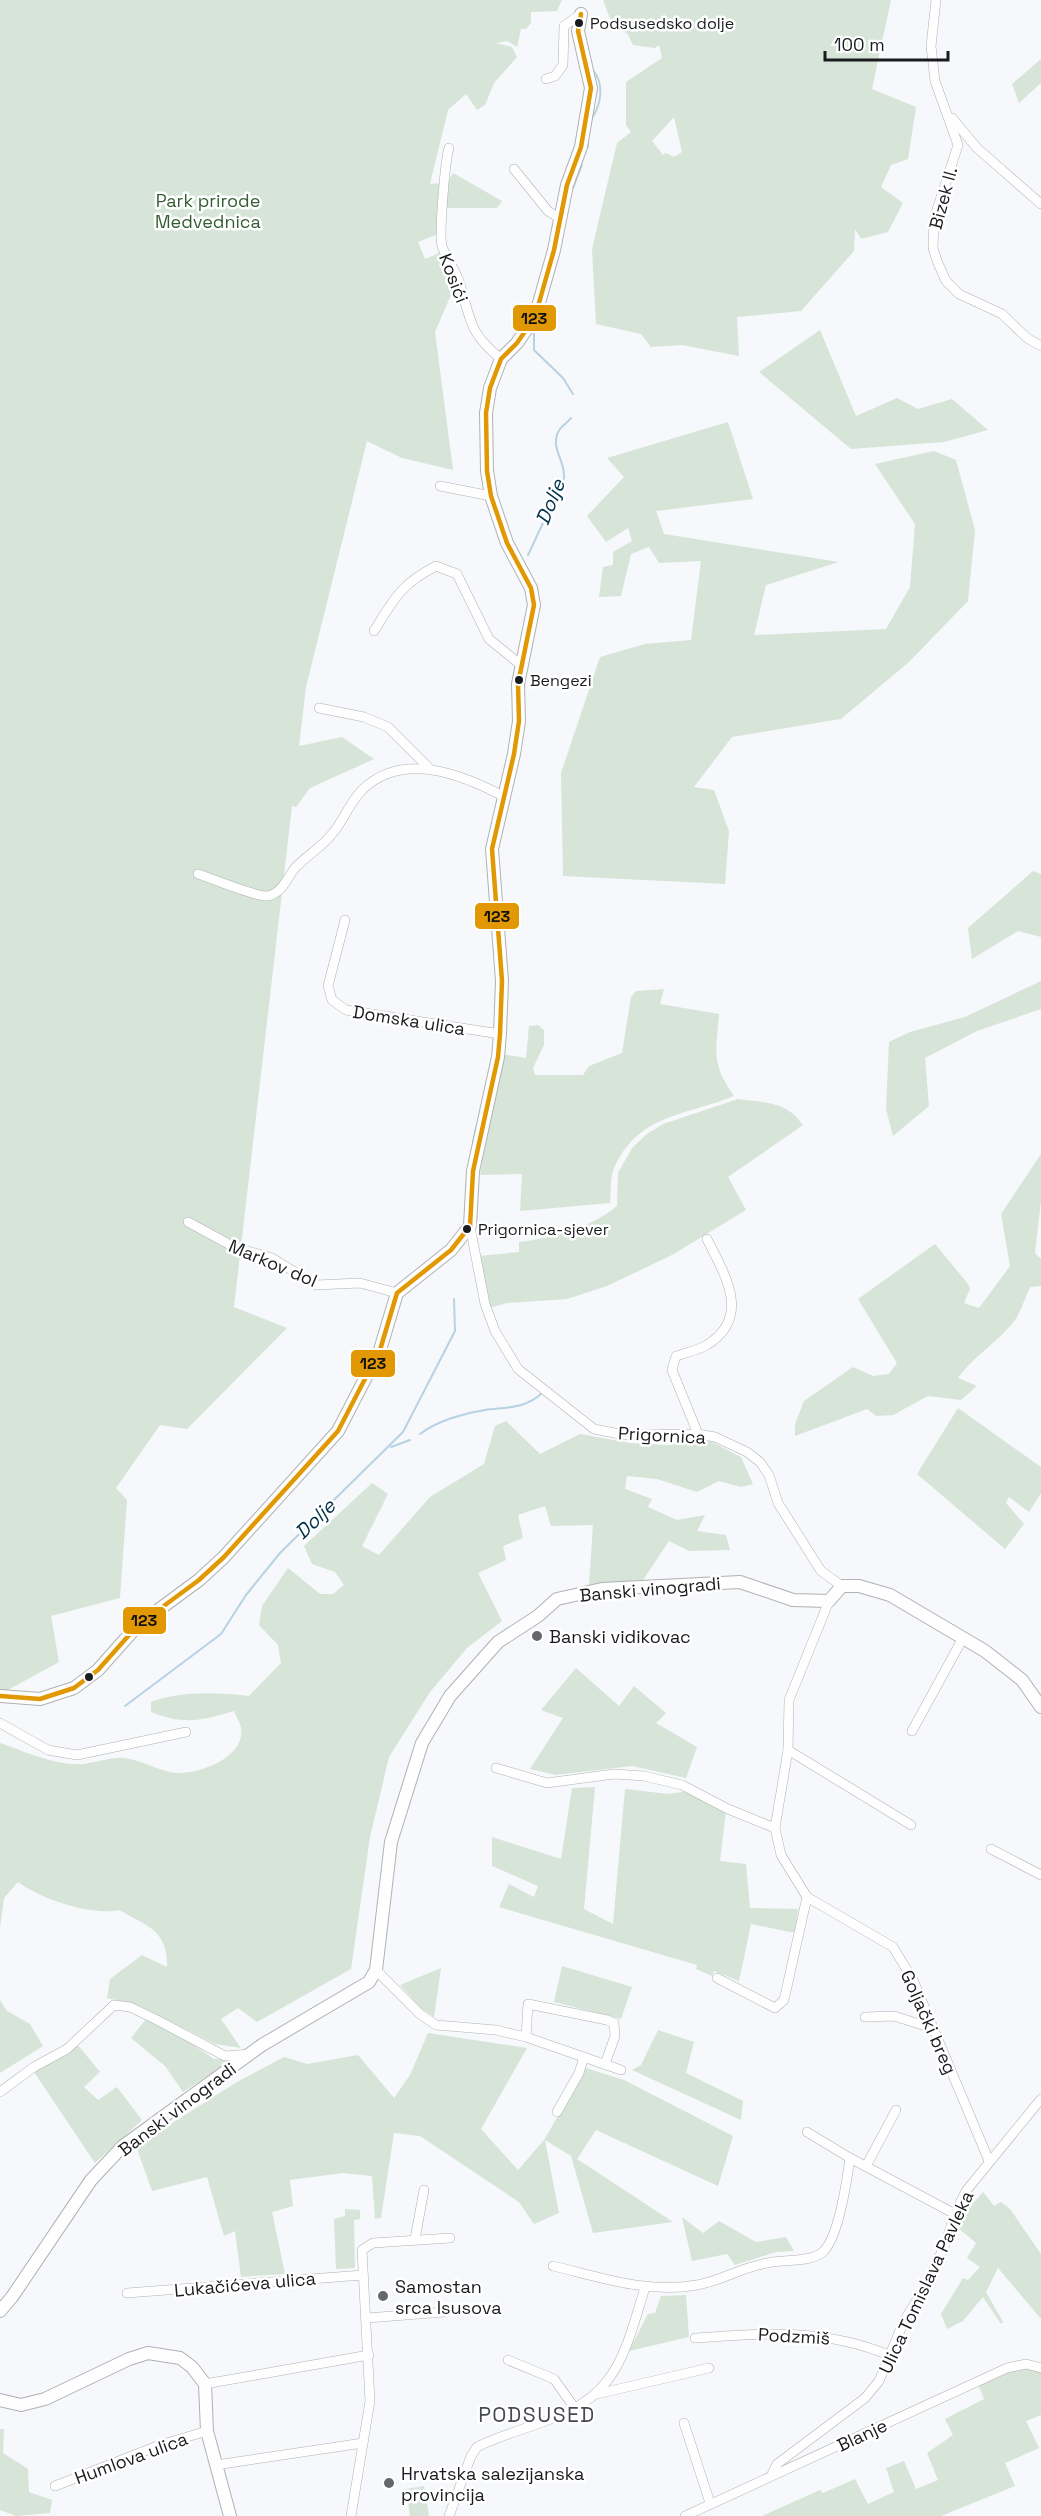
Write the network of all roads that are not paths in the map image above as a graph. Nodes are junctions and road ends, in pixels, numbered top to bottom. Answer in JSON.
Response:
{"nodes":[{"id":1,"x":936,"y":0,"type":"edge"},
{"id":2,"x":581,"y":14,"type":"joint"},
{"id":3,"x":546,"y":79,"type":"dead end"},
{"id":4,"x":948,"y":114,"type":"junction"},
{"id":5,"x":449,"y":148,"type":"dead end"},
{"id":6,"x":514,"y":169,"type":"dead end"},
{"id":7,"x":1040,"y":201,"type":"edge"},
{"id":8,"x":561,"y":219,"type":"junction"},
{"id":9,"x":1041,"y":346,"type":"edge"},
{"id":10,"x":501,"y":359,"type":"junction"},
{"id":11,"x":440,"y":486,"type":"dead end"},
{"id":12,"x":491,"y":496,"type":"junction"},
{"id":13,"x":374,"y":631,"type":"dead end"},
{"id":14,"x":521,"y":665,"type":"junction"},
{"id":15,"x":319,"y":708,"type":"dead end"},
{"id":16,"x":428,"y":767,"type":"junction"},
{"id":17,"x":503,"y":796,"type":"junction"},
{"id":18,"x":198,"y":874,"type":"dead end"},
{"id":19,"x":345,"y":920,"type":"dead end"},
{"id":20,"x":500,"y":1034,"type":"junction"},
{"id":21,"x":188,"y":1222,"type":"dead end"},
{"id":22,"x":470,"y":1226,"type":"junction"},
{"id":23,"x":707,"y":1239,"type":"dead end"},
{"id":24,"x":397,"y":1293,"type":"junction"},
{"id":25,"x":698,"y":1434,"type":"junction"},
{"id":26,"x":842,"y":1586,"type":"junction"},
{"id":27,"x":830,"y":1600,"type":"junction"},
{"id":28,"x":963,"y":1638,"type":"junction"},
{"id":29,"x":0,"y":1696,"type":"edge"},
{"id":30,"x":1041,"y":1707,"type":"edge"},
{"id":31,"x":0,"y":1723,"type":"edge"},
{"id":32,"x":912,"y":1731,"type":"dead end"},
{"id":33,"x":186,"y":1732,"type":"dead end"},
{"id":34,"x":788,"y":1750,"type":"junction"},
{"id":35,"x":496,"y":1768,"type":"dead end"},
{"id":36,"x":911,"y":1825,"type":"dead end"},
{"id":37,"x":775,"y":1828,"type":"junction"},
{"id":38,"x":991,"y":1849,"type":"dead end"},
{"id":39,"x":1041,"y":1875,"type":"edge"},
{"id":40,"x":807,"y":1897,"type":"junction"},
{"id":41,"x":376,"y":1970,"type":"junction"},
{"id":42,"x":717,"y":1978,"type":"dead end"},
{"id":43,"x":865,"y":2017,"type":"dead end"},
{"id":44,"x":933,"y":2028,"type":"junction"},
{"id":45,"x":526,"y":2037,"type":"junction"},
{"id":46,"x":250,"y":2054,"type":"junction"},
{"id":47,"x":584,"y":2057,"type":"junction"},
{"id":48,"x":605,"y":2064,"type":"junction"},
{"id":49,"x":621,"y":2070,"type":"dead end"},
{"id":50,"x":0,"y":2092,"type":"edge"},
{"id":51,"x":1041,"y":2099,"type":"edge"},
{"id":52,"x":896,"y":2110,"type":"dead end"},
{"id":53,"x":557,"y":2112,"type":"dead end"},
{"id":54,"x":807,"y":2132,"type":"dead end"},
{"id":55,"x":850,"y":2158,"type":"junction"},
{"id":56,"x":989,"y":2161,"type":"junction"},
{"id":57,"x":866,"y":2166,"type":"junction"},
{"id":58,"x":424,"y":2190,"type":"dead end"},
{"id":59,"x":955,"y":2214,"type":"junction"},
{"id":60,"x":450,"y":2238,"type":"dead end"},
{"id":61,"x":415,"y":2239,"type":"junction"},
{"id":62,"x":553,"y":2266,"type":"dead end"},
{"id":63,"x":363,"y":2275,"type":"junction"},
{"id":64,"x":645,"y":2288,"type":"junction"},
{"id":65,"x":127,"y":2294,"type":"dead end"},
{"id":66,"x":0,"y":2310,"type":"edge"},
{"id":67,"x":444,"y":2312,"type":"dead end"},
{"id":68,"x":367,"y":2318,"type":"junction"},
{"id":69,"x":695,"y":2338,"type":"dead end"},
{"id":70,"x":369,"y":2355,"type":"junction"},
{"id":71,"x":891,"y":2356,"type":"junction"},
{"id":72,"x":508,"y":2360,"type":"dead end"},
{"id":73,"x":709,"y":2368,"type":"dead end"},
{"id":74,"x":1041,"y":2368,"type":"edge"},
{"id":75,"x":205,"y":2384,"type":"junction"},
{"id":76,"x":595,"y":2394,"type":"junction"},
{"id":77,"x":0,"y":2400,"type":"edge"},
{"id":78,"x":574,"y":2407,"type":"junction"},
{"id":79,"x":684,"y":2423,"type":"dead end"},
{"id":80,"x":207,"y":2431,"type":"junction"},
{"id":81,"x":363,"y":2443,"type":"junction"},
{"id":82,"x":216,"y":2465,"type":"junction"},
{"id":83,"x":772,"y":2474,"type":"junction"},
{"id":84,"x":55,"y":2486,"type":"dead end"},
{"id":85,"x":710,"y":2503,"type":"junction"},
{"id":86,"x":231,"y":2516,"type":"edge"},
{"id":87,"x":351,"y":2516,"type":"edge"},
{"id":88,"x":449,"y":2516,"type":"edge"},
{"id":89,"x":685,"y":2516,"type":"edge"}],
"edges":[{"from":1,"to":4,"type":"street","name":"Bizek II."},
{"from":2,"to":3,"type":"street"},
{"from":2,"to":8,"type":"street"},
{"from":4,"to":7,"type":"street"},
{"from":4,"to":9,"type":"street","name":"Bizek II."},
{"from":5,"to":10,"type":"street","name":"Kosići"},
{"from":6,"to":8,"type":"street"},
{"from":8,"to":10,"type":"street"},
{"from":10,"to":12,"type":"street"},
{"from":11,"to":12,"type":"street"},
{"from":12,"to":14,"type":"street"},
{"from":13,"to":14,"type":"street"},
{"from":14,"to":17,"type":"street"},
{"from":15,"to":16,"type":"street"},
{"from":16,"to":17,"type":"street"},
{"from":16,"to":18,"type":"street"},
{"from":17,"to":20,"type":"street"},
{"from":19,"to":20,"type":"street","name":"Domska ulica"},
{"from":20,"to":22,"type":"street"},
{"from":21,"to":24,"type":"street","name":"Markov dol"},
{"from":22,"to":24,"type":"street"},
{"from":22,"to":25,"type":"street","name":"Prigornica"},
{"from":23,"to":25,"type":"street"},
{"from":24,"to":29,"type":"street"},
{"from":25,"to":26,"type":"street","name":"Prigornica"},
{"from":26,"to":27,"type":"street"},
{"from":26,"to":28,"type":"street","name":"Prigornica"},
{"from":27,"to":34,"type":"street","name":"Goljački breg"},
{"from":27,"to":41,"type":"street","name":"Banski vinogradi"},
{"from":28,"to":30,"type":"street","name":"Prigornica"},
{"from":28,"to":32,"type":"street"},
{"from":31,"to":33,"type":"street"},
{"from":34,"to":36,"type":"street"},
{"from":34,"to":37,"type":"street","name":"Goljački breg"},
{"from":35,"to":37,"type":"street"},
{"from":37,"to":40,"type":"street","name":"Goljački breg"},
{"from":38,"to":39,"type":"street"},
{"from":40,"to":42,"type":"street"},
{"from":40,"to":44,"type":"street","name":"Goljački breg"},
{"from":41,"to":45,"type":"street"},
{"from":41,"to":46,"type":"street","name":"Banski vinogradi"},
{"from":43,"to":44,"type":"street"},
{"from":44,"to":56,"type":"street","name":"Goljački breg"},
{"from":45,"to":47,"type":"street"},
{"from":45,"to":48,"type":"street"},
{"from":46,"to":50,"type":"street","name":"Banski vinogradi"},
{"from":46,"to":66,"type":"street","name":"Banski vinogradi"},
{"from":47,"to":48,"type":"street"},
{"from":47,"to":53,"type":"street"},
{"from":48,"to":49,"type":"street"},
{"from":51,"to":56,"type":"street","name":"Ulica Tomislava Pavleka"},
{"from":52,"to":57,"type":"street"},
{"from":54,"to":55,"type":"street"},
{"from":55,"to":57,"type":"street"},
{"from":55,"to":64,"type":"street"},
{"from":56,"to":59,"type":"street","name":"Ulica Tomislava Pavleka"},
{"from":57,"to":59,"type":"street"},
{"from":58,"to":61,"type":"street"},
{"from":59,"to":71,"type":"street","name":"Ulica Tomislava Pavleka"},
{"from":60,"to":61,"type":"street"},
{"from":61,"to":63,"type":"street"},
{"from":62,"to":64,"type":"street"},
{"from":63,"to":65,"type":"street","name":"Lukačićeva ulica"},
{"from":63,"to":68,"type":"street"},
{"from":64,"to":76,"type":"street"},
{"from":67,"to":68,"type":"street"},
{"from":68,"to":70,"type":"street"},
{"from":69,"to":71,"type":"street","name":"Podzmiš"},
{"from":70,"to":75,"type":"street"},
{"from":70,"to":81,"type":"street"},
{"from":71,"to":83,"type":"street","name":"Ulica Tomislava Pavleka"},
{"from":72,"to":78,"type":"street"},
{"from":73,"to":76,"type":"street"},
{"from":74,"to":83,"type":"street","name":"Blanje"},
{"from":75,"to":77,"type":"street"},
{"from":75,"to":80,"type":"street"},
{"from":76,"to":78,"type":"street"},
{"from":78,"to":88,"type":"street"},
{"from":79,"to":85,"type":"street"},
{"from":80,"to":82,"type":"street"},
{"from":80,"to":84,"type":"street","name":"Humlova ulica"},
{"from":81,"to":82,"type":"street"},
{"from":81,"to":87,"type":"street"},
{"from":82,"to":86,"type":"street"},
{"from":83,"to":85,"type":"street","name":"Blanje"},
{"from":85,"to":89,"type":"street","name":"Blanje"}]}
